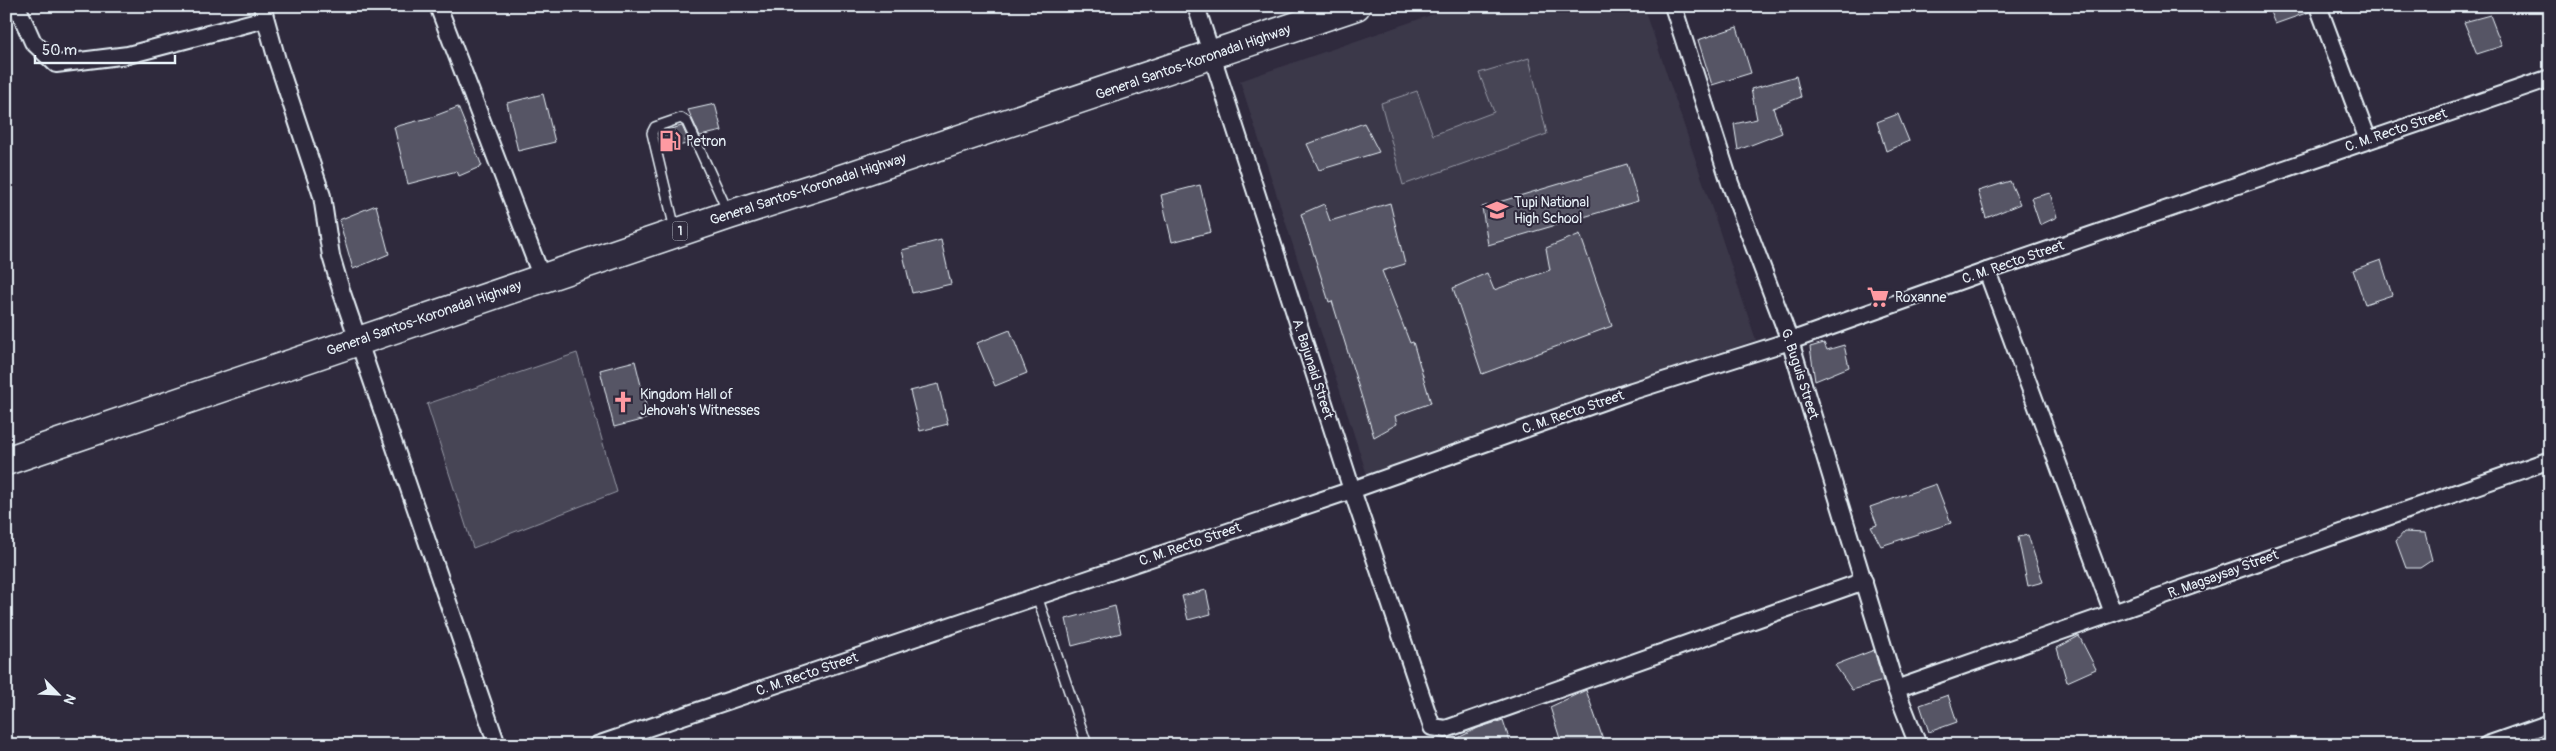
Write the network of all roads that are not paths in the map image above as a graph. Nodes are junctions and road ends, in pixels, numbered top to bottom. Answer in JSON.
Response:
{"nodes":[{"id":1,"x":17,"y":6,"type":"edge"},
{"id":2,"x":438,"y":6,"type":"edge"},
{"id":3,"x":1196,"y":6,"type":"edge"},
{"id":4,"x":1356,"y":6,"type":"edge"},
{"id":5,"x":1672,"y":6,"type":"edge"},
{"id":6,"x":2318,"y":6,"type":"edge"},
{"id":7,"x":264,"y":13,"type":"edge"},
{"id":8,"x":1213,"y":56,"type":"junction"},
{"id":9,"x":2550,"y":78,"type":"edge"},
{"id":10,"x":2368,"y":140,"type":"junction"},
{"id":11,"x":729,"y":215,"type":"junction"},
{"id":12,"x":676,"y":233,"type":"junction"},
{"id":13,"x":1987,"y":271,"type":"junction"},
{"id":14,"x":542,"y":278,"type":"junction"},
{"id":15,"x":359,"y":340,"type":"junction"},
{"id":16,"x":1790,"y":341,"type":"junction"},
{"id":17,"x":2550,"y":460,"type":"edge"},
{"id":18,"x":6,"y":461,"type":"edge"},
{"id":19,"x":1352,"y":490,"type":"junction"},
{"id":20,"x":1864,"y":581,"type":"junction"},
{"id":21,"x":1037,"y":596,"type":"junction"},
{"id":22,"x":2113,"y":613,"type":"junction"},
{"id":23,"x":1896,"y":689,"type":"junction"},
{"id":24,"x":2550,"y":723,"type":"edge"},
{"id":25,"x":497,"y":745,"type":"edge"},
{"id":26,"x":596,"y":745,"type":"edge"},
{"id":27,"x":1087,"y":745,"type":"edge"},
{"id":28,"x":1918,"y":745,"type":"edge"},
{"id":29,"x":2487,"y":745,"type":"edge"}],
"edges":[{"from":1,"to":7,"type":"street"},
{"from":2,"to":14,"type":"street"},
{"from":3,"to":8,"type":"street","name":"A. Bajunaid Street"},
{"from":4,"to":8,"type":"highway","name":"General Santos-Koronadal Highway","number":"1"},
{"from":5,"to":16,"type":"street","name":"G. Buguis Street"},
{"from":6,"to":10,"type":"street"},
{"from":7,"to":15,"type":"street"},
{"from":8,"to":11,"type":"highway","name":"General Santos-Koronadal Highway","number":"1"},
{"from":8,"to":19,"type":"street","name":"A. Bajunaid Street"},
{"from":9,"to":10,"type":"street","name":"C. M. Recto Street"},
{"from":10,"to":13,"type":"street","name":"C. M. Recto Street"},
{"from":11,"to":12,"type":"highway","name":"General Santos-Koronadal Highway","number":"1"},
{"from":11,"to":12,"type":"lane"},
{"from":12,"to":14,"type":"highway","name":"General Santos-Koronadal Highway","number":"1"},
{"from":13,"to":16,"type":"street","name":"C. M. Recto Street"},
{"from":13,"to":22,"type":"street"},
{"from":14,"to":15,"type":"highway","name":"General Santos-Koronadal Highway","number":"1"},
{"from":15,"to":18,"type":"highway","name":"General Santos-Koronadal Highway","number":"1"},
{"from":15,"to":25,"type":"street"},
{"from":16,"to":19,"type":"street","name":"C. M. Recto Street"},
{"from":16,"to":20,"type":"street","name":"G. Buguis Street"},
{"from":17,"to":22,"type":"street","name":"R. Magsaysay Street"},
{"from":19,"to":20,"type":"street","name":"A. Bajunaid Street"},
{"from":19,"to":21,"type":"street","name":"C. M. Recto Street"},
{"from":20,"to":23,"type":"street","name":"G. Buguis Street"},
{"from":21,"to":26,"type":"street","name":"C. M. Recto Street"},
{"from":21,"to":27,"type":"lane"},
{"from":22,"to":23,"type":"street","name":"R. Magsaysay Street"},
{"from":23,"to":28,"type":"street","name":"G. Buguis Street"},
{"from":24,"to":29,"type":"street"}]}
